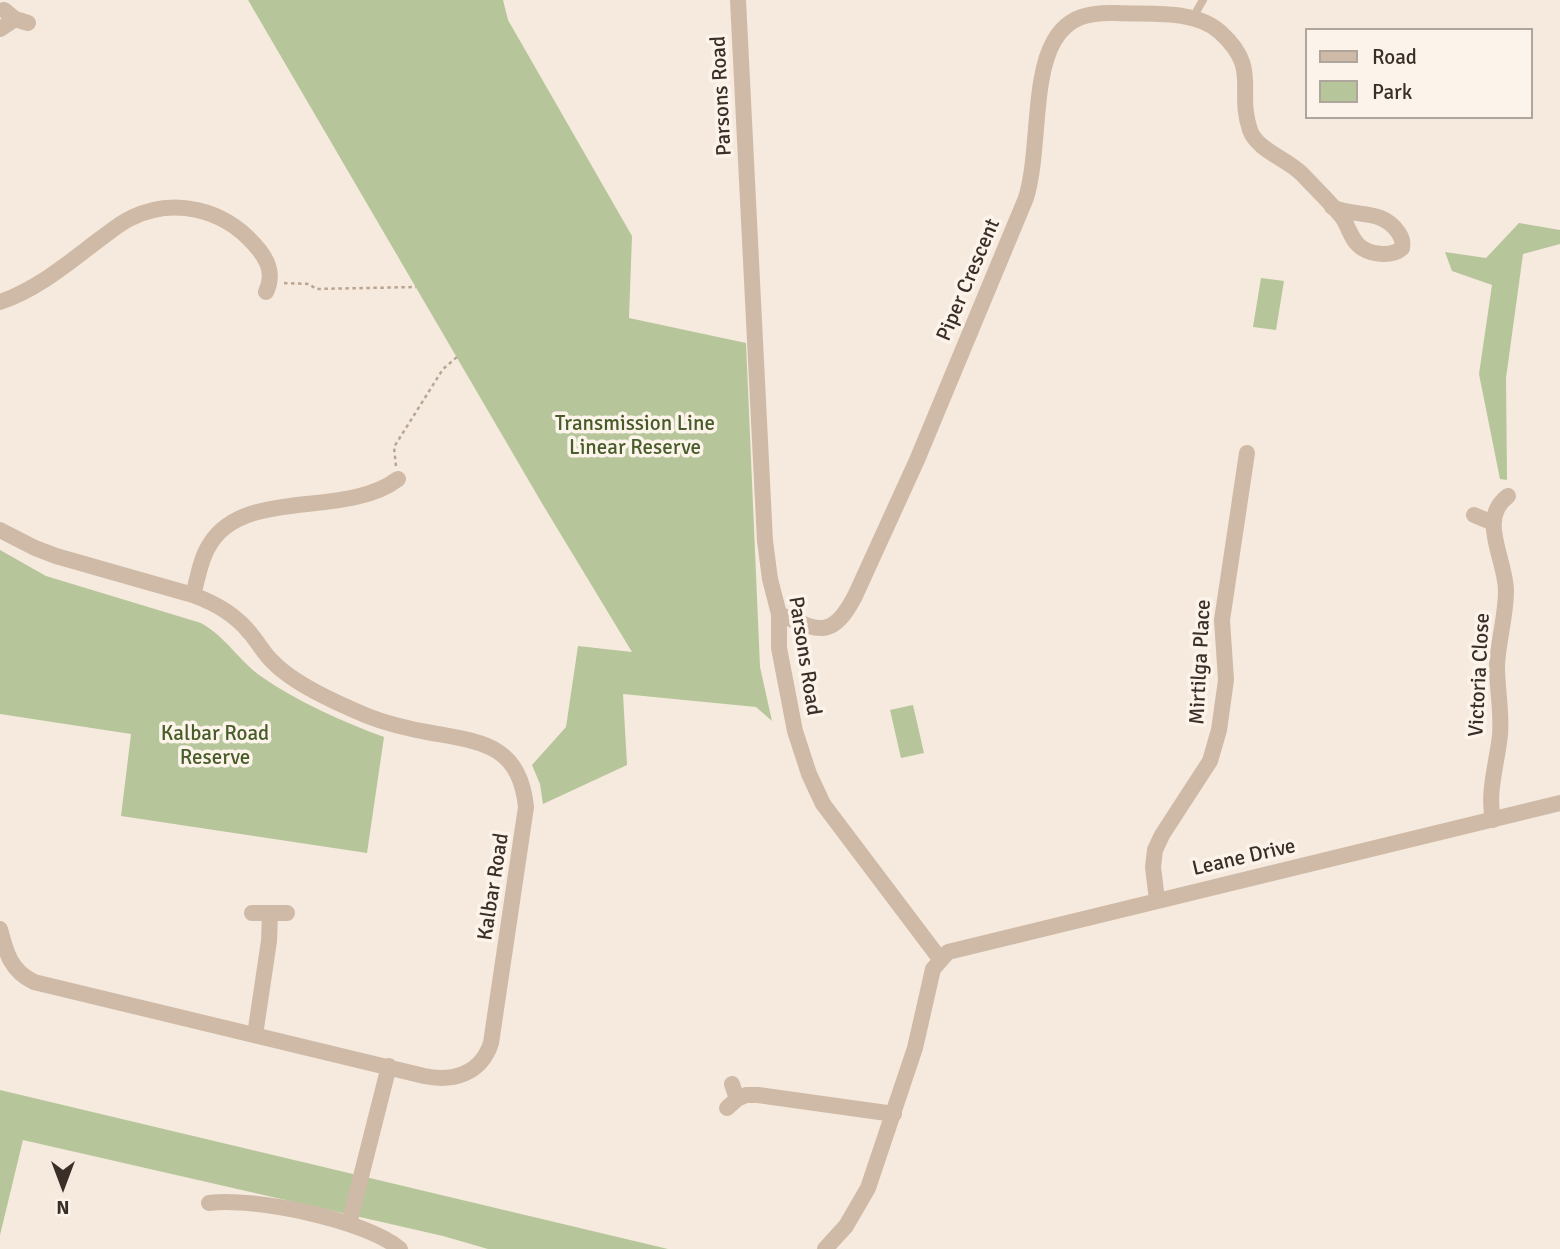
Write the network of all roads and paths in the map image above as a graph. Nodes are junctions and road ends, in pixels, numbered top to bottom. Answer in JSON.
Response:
{"nodes":[{"id":1,"x":738,"y":0,"type":"edge"},
{"id":2,"x":1203,"y":0,"type":"edge"},
{"id":3,"x":16,"y":17,"type":"dead end"},
{"id":4,"x":1192,"y":19,"type":"junction"},
{"id":5,"x":0,"y":29,"type":"edge"},
{"id":6,"x":1332,"y":207,"type":"dead end"},
{"id":7,"x":416,"y":286,"type":"dead end"},
{"id":8,"x":266,"y":292,"type":"joint"},
{"id":9,"x":0,"y":302,"type":"edge"},
{"id":10,"x":457,"y":357,"type":"dead end"},
{"id":11,"x":1247,"y":453,"type":"dead end"},
{"id":12,"x":398,"y":480,"type":"joint"},
{"id":13,"x":1508,"y":496,"type":"dead end"},
{"id":14,"x":1474,"y":515,"type":"dead end"},
{"id":15,"x":1493,"y":523,"type":"junction"},
{"id":16,"x":0,"y":530,"type":"edge"},
{"id":17,"x":193,"y":595,"type":"junction"},
{"id":18,"x":779,"y":614,"type":"junction"},
{"id":19,"x":1560,"y":803,"type":"edge"},
{"id":20,"x":1493,"y":820,"type":"junction"},
{"id":21,"x":1157,"y":900,"type":"junction"},
{"id":22,"x":252,"y":914,"type":"dead end"},
{"id":23,"x":0,"y":929,"type":"edge"},
{"id":24,"x":940,"y":959,"type":"junction"},
{"id":25,"x":255,"y":1035,"type":"junction"},
{"id":26,"x":389,"y":1066,"type":"junction"},
{"id":27,"x":732,"y":1097,"type":"dead end"},
{"id":28,"x":894,"y":1114,"type":"junction"},
{"id":29,"x":209,"y":1203,"type":"dead end"},
{"id":30,"x":349,"y":1224,"type":"junction"},
{"id":31,"x":400,"y":1249,"type":"edge"},
{"id":32,"x":825,"y":1249,"type":"edge"}],
"edges":[{"from":1,"to":18,"type":"street","name":"Parsons Road"},
{"from":2,"to":4,"type":"lane"},
{"from":3,"to":5,"type":"street"},
{"from":4,"to":6,"type":"street"},
{"from":4,"to":18,"type":"street","name":"Piper Crescent"},
{"from":7,"to":8,"type":"path"},
{"from":8,"to":9,"type":"street"},
{"from":10,"to":12,"type":"path"},
{"from":11,"to":21,"type":"street","name":"Mirtilga Place"},
{"from":12,"to":17,"type":"street"},
{"from":13,"to":15,"type":"street"},
{"from":14,"to":15,"type":"street"},
{"from":15,"to":20,"type":"street","name":"Victoria Close"},
{"from":16,"to":17,"type":"street","name":"Kalbar Road"},
{"from":17,"to":26,"type":"street","name":"Kalbar Road"},
{"from":18,"to":24,"type":"street","name":"Parsons Road"},
{"from":19,"to":20,"type":"street","name":"Leane Drive"},
{"from":20,"to":21,"type":"street","name":"Leane Drive"},
{"from":21,"to":24,"type":"street","name":"Leane Drive"},
{"from":22,"to":25,"type":"street"},
{"from":23,"to":25,"type":"street","name":"Kalbar Road"},
{"from":24,"to":28,"type":"street"},
{"from":25,"to":26,"type":"street","name":"Kalbar Road"},
{"from":26,"to":30,"type":"street"},
{"from":27,"to":28,"type":"street"},
{"from":28,"to":32,"type":"street"},
{"from":29,"to":30,"type":"street"},
{"from":30,"to":31,"type":"street"}]}
